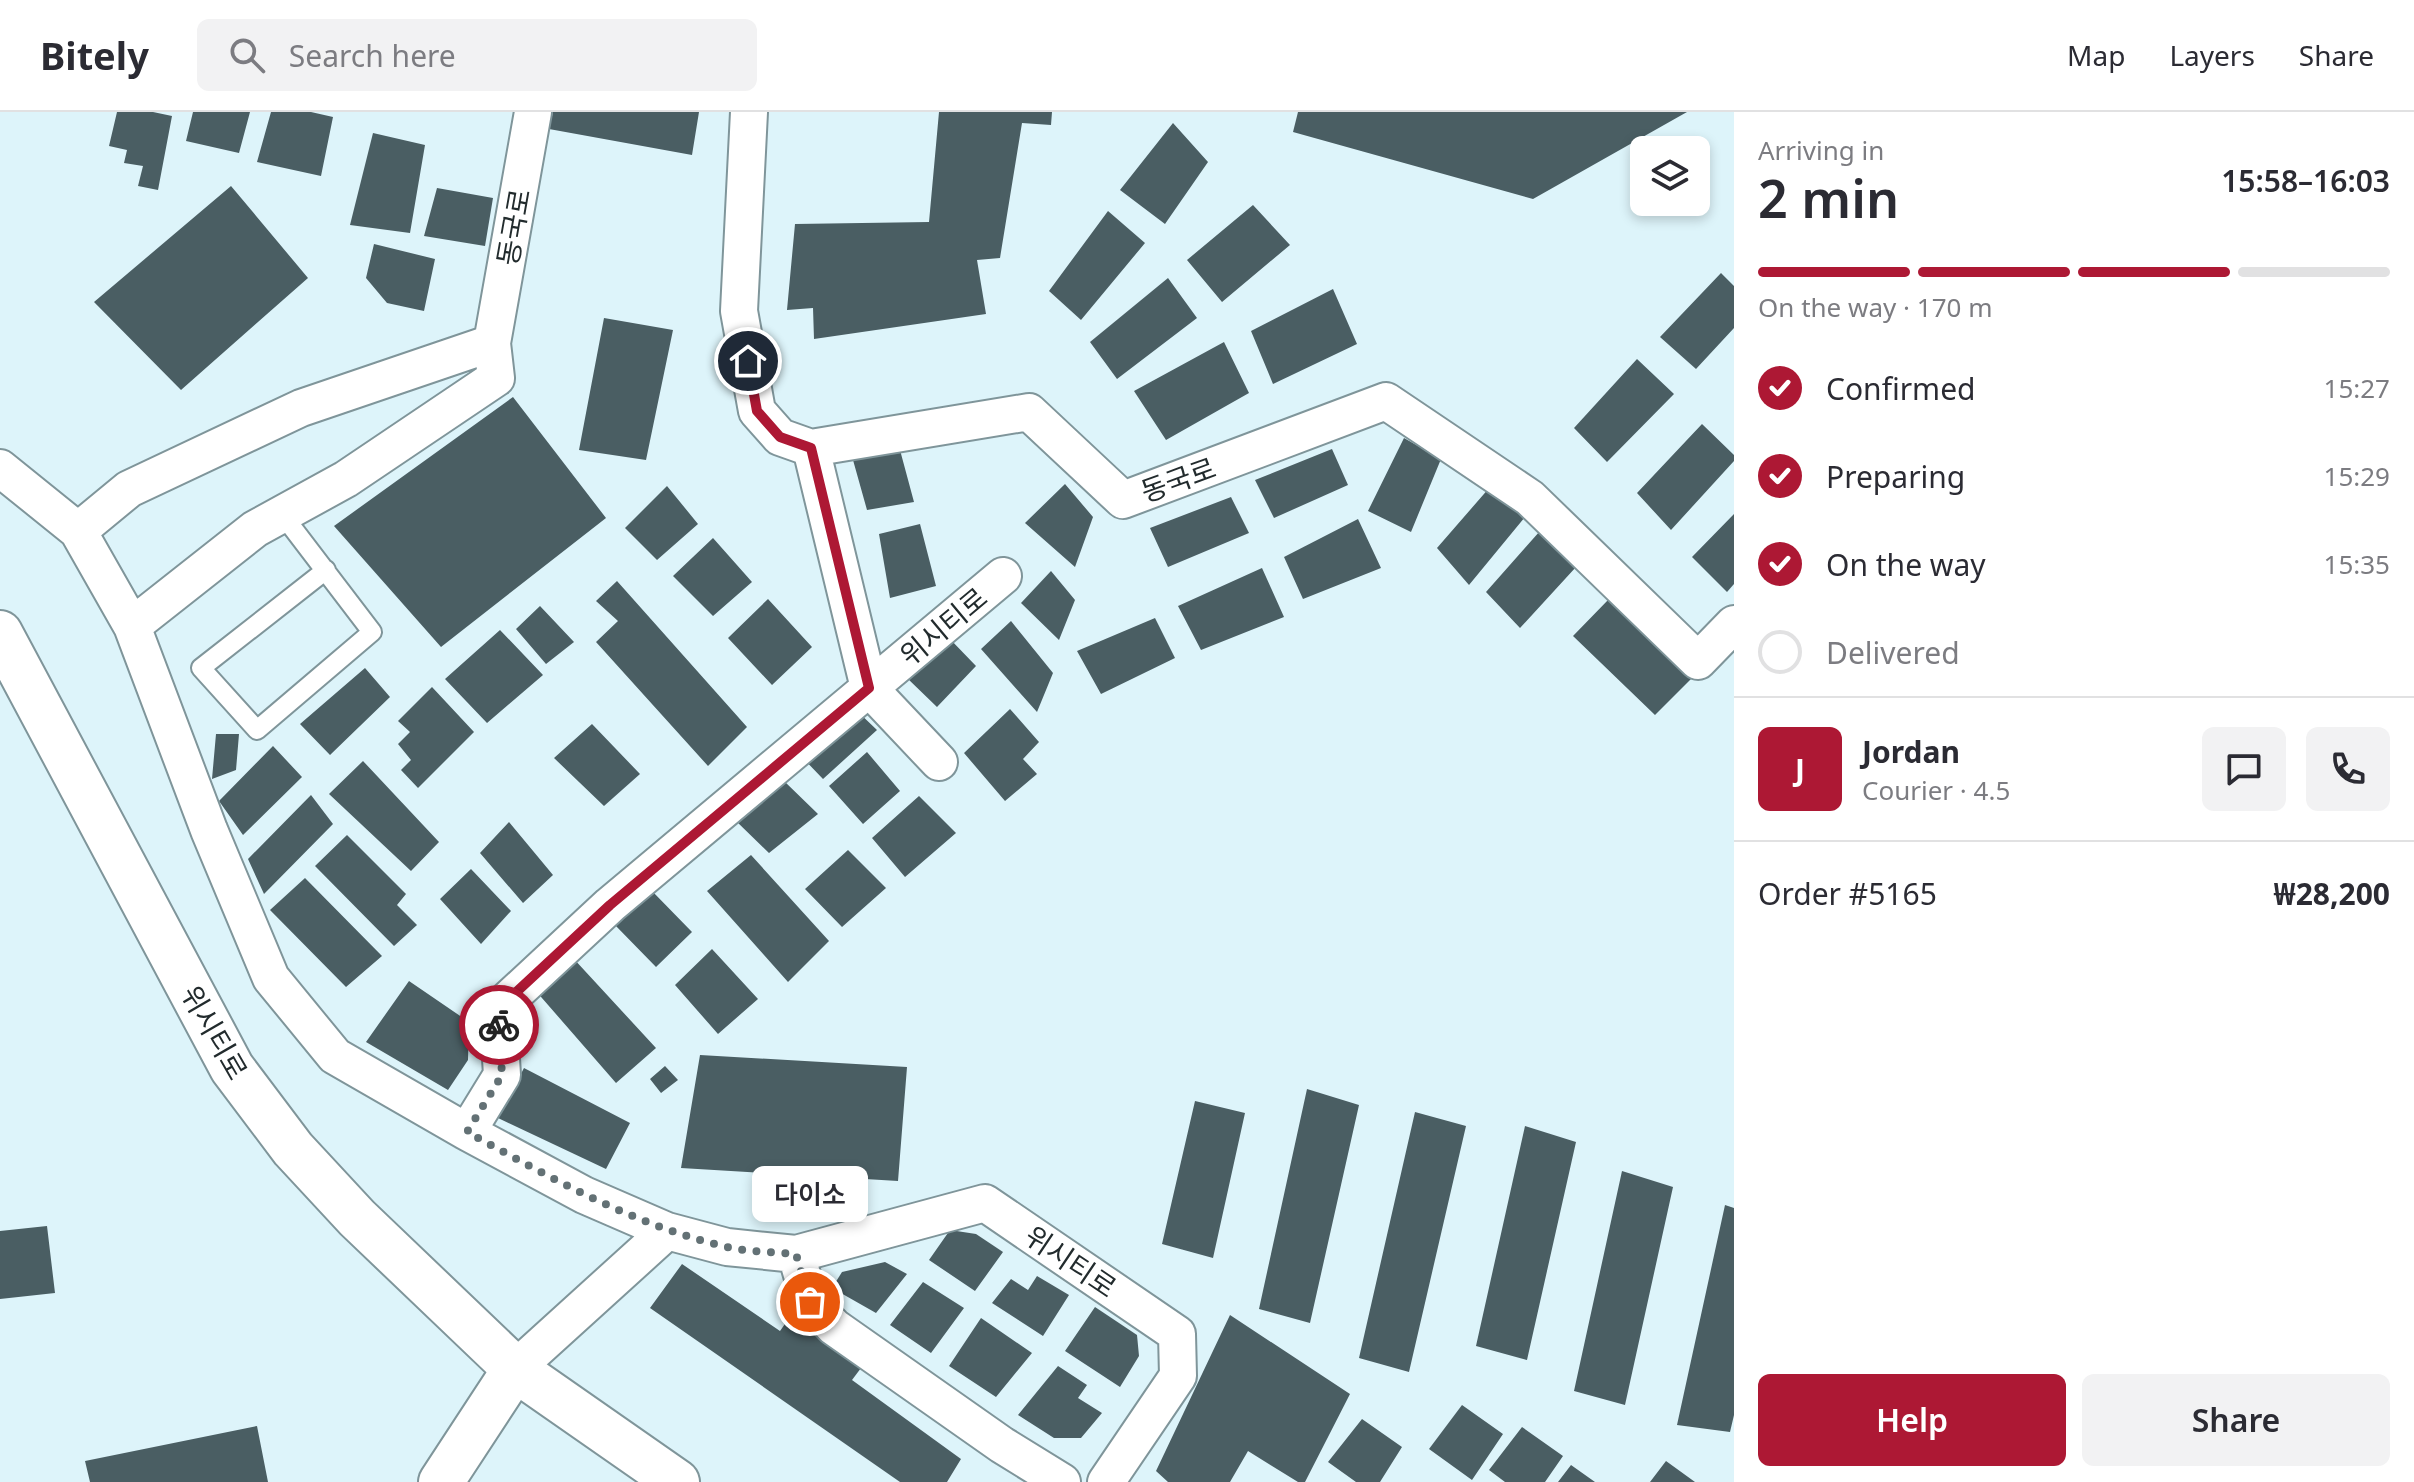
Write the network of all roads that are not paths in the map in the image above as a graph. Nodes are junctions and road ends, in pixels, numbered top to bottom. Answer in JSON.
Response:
{"nodes":[{"id":1,"x":533,"y":112,"type":"edge"},
{"id":2,"x":749,"y":112,"type":"edge"},
{"id":3,"x":492,"y":343,"type":"junction"},
{"id":4,"x":811,"y":448,"type":"junction"},
{"id":5,"x":0,"y":468,"type":"edge"},
{"id":6,"x":282,"y":514,"type":"junction"},
{"id":7,"x":78,"y":531,"type":"junction"},
{"id":8,"x":326,"y":570,"type":"junction"},
{"id":9,"x":1003,"y":576,"type":"dead end"},
{"id":10,"x":1734,"y":624,"type":"edge"},
{"id":11,"x":132,"y":626,"type":"junction"},
{"id":12,"x":0,"y":633,"type":"edge"},
{"id":13,"x":869,"y":688,"type":"junction"},
{"id":14,"x":939,"y":762,"type":"dead end"},
{"id":15,"x":467,"y":1132,"type":"junction"},
{"id":16,"x":667,"y":1231,"type":"junction"},
{"id":17,"x":796,"y":1254,"type":"junction"},
{"id":18,"x":515,"y":1369,"type":"junction"},
{"id":19,"x":441,"y":1482,"type":"edge"},
{"id":20,"x":677,"y":1482,"type":"edge"},
{"id":21,"x":1062,"y":1482,"type":"edge"},
{"id":22,"x":1106,"y":1482,"type":"edge"}],
"edges":[{"from":1,"to":3,"type":"street","name":"동국로"},
{"from":2,"to":4,"type":"street"},
{"from":3,"to":6,"type":"street","name":"동국로"},
{"from":3,"to":7,"type":"street"},
{"from":4,"to":10,"type":"street","name":"동국로"},
{"from":4,"to":13,"type":"street"},
{"from":5,"to":7,"type":"street"},
{"from":6,"to":8,"type":"lane"},
{"from":6,"to":11,"type":"street"},
{"from":7,"to":11,"type":"street"},
{"from":8,"to":8,"type":"lane"},
{"from":9,"to":13,"type":"street","name":"위시티로"},
{"from":11,"to":15,"type":"street"},
{"from":12,"to":18,"type":"main road","name":"위시티로"},
{"from":13,"to":14,"type":"street"},
{"from":13,"to":15,"type":"street","name":"위시티로"},
{"from":15,"to":16,"type":"street","name":"위시티로"},
{"from":16,"to":17,"type":"street","name":"위시티로"},
{"from":16,"to":18,"type":"street"},
{"from":17,"to":21,"type":"street"},
{"from":17,"to":22,"type":"street","name":"위시티로"},
{"from":18,"to":19,"type":"main road"},
{"from":18,"to":20,"type":"main road","name":"위시티로"}]}
